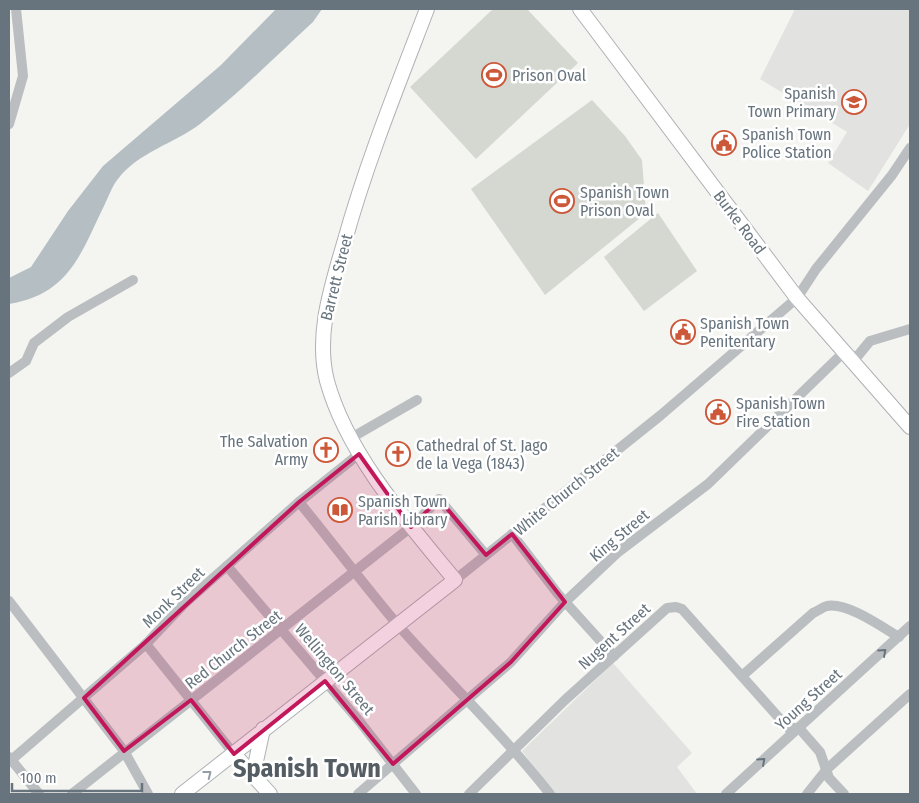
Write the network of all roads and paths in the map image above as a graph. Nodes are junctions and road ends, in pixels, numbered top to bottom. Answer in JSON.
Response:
{"nodes":[{"id":1,"x":15,"y":9,"type":"edge"},
{"id":2,"x":427,"y":9,"type":"edge"},
{"id":3,"x":585,"y":11,"type":"edge"},
{"id":4,"x":9,"y":13,"type":"edge"},
{"id":5,"x":9,"y":124,"type":"edge"},
{"id":6,"x":910,"y":148,"type":"edge"},
{"id":7,"x":133,"y":280,"type":"dead end"},
{"id":8,"x":797,"y":298,"type":"junction"},
{"id":9,"x":910,"y":329,"type":"edge"},
{"id":10,"x":845,"y":351,"type":"junction"},
{"id":11,"x":9,"y":373,"type":"edge"},
{"id":12,"x":417,"y":400,"type":"dead end"},
{"id":13,"x":910,"y":427,"type":"edge"},
{"id":14,"x":351,"y":438,"type":"junction"},
{"id":15,"x":359,"y":454,"type":"junction"},
{"id":16,"x":299,"y":502,"type":"junction"},
{"id":17,"x":411,"y":527,"type":"junction"},
{"id":18,"x":512,"y":534,"type":"junction"},
{"id":19,"x":486,"y":555,"type":"junction"},
{"id":20,"x":227,"y":566,"type":"junction"},
{"id":21,"x":355,"y":571,"type":"junction"},
{"id":22,"x":455,"y":580,"type":"junction"},
{"id":23,"x":9,"y":601,"type":"edge"},
{"id":24,"x":565,"y":602,"type":"junction"},
{"id":25,"x":397,"y":624,"type":"junction"},
{"id":26,"x":910,"y":626,"type":"edge"},
{"id":27,"x":282,"y":630,"type":"junction"},
{"id":28,"x":899,"y":637,"type":"junction"},
{"id":29,"x":146,"y":644,"type":"junction"},
{"id":30,"x":614,"y":656,"type":"junction"},
{"id":31,"x":742,"y":676,"type":"junction"},
{"id":32,"x":325,"y":681,"type":"junction"},
{"id":33,"x":910,"y":694,"type":"edge"},
{"id":34,"x":84,"y":698,"type":"junction"},
{"id":35,"x":466,"y":699,"type":"junction"},
{"id":36,"x":191,"y":700,"type":"junction"},
{"id":37,"x":799,"y":728,"type":"junction"},
{"id":38,"x":263,"y":729,"type":"junction"},
{"id":39,"x":514,"y":749,"type":"junction"},
{"id":40,"x":124,"y":751,"type":"junction"},
{"id":41,"x":234,"y":754,"type":"junction"},
{"id":42,"x":10,"y":760,"type":"edge"},
{"id":43,"x":393,"y":764,"type":"junction"},
{"id":44,"x":827,"y":769,"type":"junction"},
{"id":45,"x":253,"y":775,"type":"junction"},
{"id":46,"x":38,"y":794,"type":"edge"},
{"id":47,"x":72,"y":794,"type":"edge"},
{"id":48,"x":148,"y":794,"type":"edge"},
{"id":49,"x":182,"y":794,"type":"edge"},
{"id":50,"x":270,"y":794,"type":"edge"},
{"id":51,"x":358,"y":794,"type":"edge"},
{"id":52,"x":416,"y":794,"type":"edge"},
{"id":53,"x":469,"y":794,"type":"edge"},
{"id":54,"x":550,"y":794,"type":"edge"},
{"id":55,"x":726,"y":794,"type":"edge"},
{"id":56,"x":807,"y":794,"type":"edge"},
{"id":57,"x":844,"y":794,"type":"edge"}],
"edges":[{"from":1,"to":4,"type":"street"},
{"from":1,"to":5,"type":"street"},
{"from":2,"to":14,"type":"main road","name":"Barrett Street"},
{"from":3,"to":8,"type":"main road","name":"Burke Road"},
{"from":6,"to":8,"type":"street","name":"White Church Street"},
{"from":7,"to":11,"type":"street"},
{"from":8,"to":10,"type":"main road","name":"Burke Road"},
{"from":8,"to":18,"type":"street","name":"White Church Street"},
{"from":9,"to":10,"type":"street"},
{"from":10,"to":13,"type":"main road","name":"Burke Road"},
{"from":10,"to":24,"type":"street","name":"King Street"},
{"from":12,"to":14,"type":"street"},
{"from":14,"to":15,"type":"main road","name":"Barrett Street"},
{"from":15,"to":16,"type":"street","name":"Monk Street"},
{"from":15,"to":17,"type":"main road","name":"Barrett Street"},
{"from":16,"to":20,"type":"street","name":"Monk Street"},
{"from":16,"to":21,"type":"street"},
{"from":17,"to":19,"type":"street","name":"Red Church Street"},
{"from":17,"to":21,"type":"street","name":"Red Church Street"},
{"from":17,"to":22,"type":"main road","name":"Barrett Street"},
{"from":18,"to":19,"type":"street","name":"White Church Street"},
{"from":18,"to":24,"type":"street"},
{"from":19,"to":22,"type":"street","name":"White Church Street"},
{"from":20,"to":27,"type":"street","name":"Wellington Street"},
{"from":20,"to":29,"type":"street","name":"Monk Street"},
{"from":21,"to":25,"type":"street"},
{"from":21,"to":27,"type":"street","name":"Red Church Street"},
{"from":22,"to":25,"type":"main road","name":"White Church Street"},
{"from":23,"to":34,"type":"street"},
{"from":24,"to":30,"type":"street"},
{"from":24,"to":35,"type":"street","name":"King Street"},
{"from":25,"to":32,"type":"main road","name":"White Church Street"},
{"from":25,"to":35,"type":"street"},
{"from":26,"to":28,"type":"street","name":"Young Street"},
{"from":27,"to":32,"type":"street","name":"Wellington Street"},
{"from":27,"to":36,"type":"street","name":"Red Church Street"},
{"from":28,"to":31,"type":"street"},
{"from":37,"to":28,"type":"street","name":"Young Street","one_way":true},
{"from":29,"to":34,"type":"street","name":"Monk Street"},
{"from":29,"to":36,"type":"street"},
{"from":30,"to":31,"type":"street","name":"Nugent Street"},
{"from":30,"to":39,"type":"street","name":"Nugent Street"},
{"from":31,"to":37,"type":"street","name":"Nugent Street"},
{"from":32,"to":38,"type":"main road","name":"White Church Street"},
{"from":32,"to":43,"type":"street","name":"Wellington Street"},
{"from":33,"to":44,"type":"street"},
{"from":34,"to":40,"type":"street"},
{"from":34,"to":42,"type":"street","name":"Monk Street"},
{"from":35,"to":39,"type":"street"},
{"from":35,"to":43,"type":"street","name":"King Street"},
{"from":36,"to":40,"type":"street","name":"Red Church Street"},
{"from":36,"to":41,"type":"street"},
{"from":37,"to":44,"type":"street"},
{"from":55,"to":37,"type":"street","name":"Young Street","one_way":true},
{"from":38,"to":41,"type":"main road","name":"White Church Street"},
{"from":38,"to":45,"type":"main road"},
{"from":39,"to":53,"type":"street","name":"Nugent Street"},
{"from":39,"to":54,"type":"street"},
{"from":40,"to":47,"type":"street","name":"Red Church Street"},
{"from":40,"to":48,"type":"street"},
{"from":41,"to":45,"type":"main road"},
{"from":49,"to":41,"type":"main road","name":"White Church Street","one_way":true},
{"from":42,"to":46,"type":"street"},
{"from":43,"to":51,"type":"street","name":"King Street"},
{"from":43,"to":52,"type":"street","name":"Wellington Street"},
{"from":44,"to":56,"type":"street"},
{"from":44,"to":57,"type":"street"},
{"from":45,"to":50,"type":"main road"}]}
